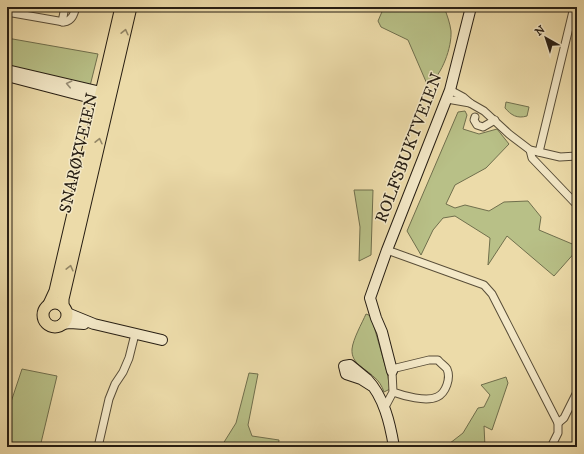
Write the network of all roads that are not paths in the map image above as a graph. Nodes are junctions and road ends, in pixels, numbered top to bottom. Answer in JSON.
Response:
{"nodes":[{"id":1,"x":65,"y":7,"type":"edge"},
{"id":2,"x":76,"y":7,"type":"edge"},
{"id":3,"x":121,"y":7,"type":"edge"},
{"id":4,"x":130,"y":7,"type":"edge"},
{"id":5,"x":471,"y":7,"type":"edge"},
{"id":6,"x":574,"y":7,"type":"edge"},
{"id":7,"x":7,"y":12,"type":"edge"},
{"id":8,"x":62,"y":22,"type":"junction"},
{"id":9,"x":7,"y":70,"type":"edge"},
{"id":10,"x":7,"y":76,"type":"edge"},
{"id":11,"x":449,"y":94,"type":"junction"},
{"id":12,"x":104,"y":95,"type":"junction"},
{"id":13,"x":475,"y":117,"type":"dead end"},
{"id":14,"x":495,"y":120,"type":"junction"},
{"id":15,"x":530,"y":150,"type":"junction"},
{"id":16,"x":539,"y":152,"type":"junction"},
{"id":17,"x":577,"y":156,"type":"edge"},
{"id":18,"x":577,"y":205,"type":"edge"},
{"id":19,"x":387,"y":250,"type":"junction"},
{"id":20,"x":49,"y":304,"type":"junction"},
{"id":21,"x":64,"y":314,"type":"junction"},
{"id":22,"x":135,"y":334,"type":"junction"},
{"id":23,"x":162,"y":340,"type":"dead end"},
{"id":24,"x":392,"y":371,"type":"junction"},
{"id":25,"x":353,"y":372,"type":"dead end"},
{"id":26,"x":393,"y":392,"type":"junction"},
{"id":27,"x":577,"y":392,"type":"edge"},
{"id":28,"x":385,"y":407,"type":"junction"},
{"id":29,"x":558,"y":423,"type":"junction"},
{"id":30,"x":98,"y":447,"type":"edge"},
{"id":31,"x":394,"y":447,"type":"edge"},
{"id":32,"x":551,"y":447,"type":"edge"}],
"edges":[{"from":1,"to":8,"type":"street"},
{"from":2,"to":8,"type":"street"},
{"from":3,"to":12,"type":"main road","name":"SNARØYVEIEN"},
{"from":12,"to":4,"type":"main road","name":"SNARØYVEIEN","one_way":true},
{"from":5,"to":11,"type":"street","name":"ROLFSBUKTVEIEN"},
{"from":6,"to":16,"type":"street"},
{"from":7,"to":8,"type":"street"},
{"from":12,"to":9,"type":"street","one_way":true},
{"from":10,"to":12,"type":"street"},
{"from":11,"to":14,"type":"street"},
{"from":11,"to":19,"type":"street","name":"ROLFSBUKTVEIEN"},
{"from":12,"to":20,"type":"main road","name":"SNARØYVEIEN"},
{"from":21,"to":12,"type":"main road","name":"SNARØYVEIEN","one_way":true},
{"from":13,"to":14,"type":"street"},
{"from":14,"to":15,"type":"street"},
{"from":15,"to":16,"type":"street"},
{"from":15,"to":18,"type":"street"},
{"from":16,"to":17,"type":"street"},
{"from":19,"to":24,"type":"street","name":"ROLFSBUKTVEIEN"},
{"from":19,"to":29,"type":"street"},
{"from":20,"to":21,"type":"main road"},
{"from":20,"to":21,"type":"main road"},
{"from":21,"to":22,"type":"street"},
{"from":22,"to":23,"type":"street"},
{"from":22,"to":30,"type":"street"},
{"from":24,"to":26,"type":"street"},
{"from":24,"to":26,"type":"street"},
{"from":25,"to":28,"type":"street"},
{"from":26,"to":28,"type":"street"},
{"from":27,"to":29,"type":"street"},
{"from":28,"to":31,"type":"street"},
{"from":29,"to":32,"type":"street"}]}
